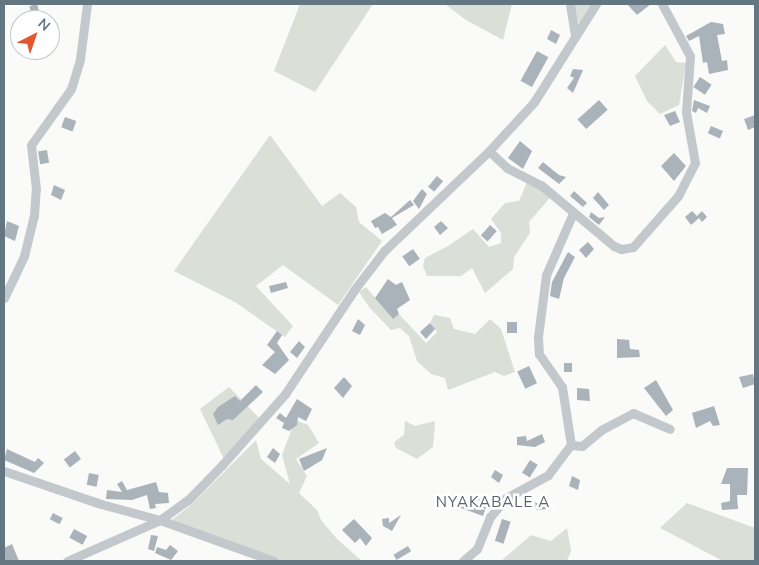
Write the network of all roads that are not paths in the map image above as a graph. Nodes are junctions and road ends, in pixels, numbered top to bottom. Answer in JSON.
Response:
{"nodes":[{"id":1,"x":87,"y":4,"type":"edge"},
{"id":2,"x":570,"y":4,"type":"edge"},
{"id":3,"x":596,"y":4,"type":"edge"},
{"id":4,"x":662,"y":4,"type":"edge"},
{"id":5,"x":575,"y":34,"type":"junction"},
{"id":6,"x":489,"y":151,"type":"junction"},
{"id":7,"x":572,"y":213,"type":"junction"},
{"id":8,"x":4,"y":298,"type":"edge"},
{"id":9,"x":670,"y":429,"type":"dead end"},
{"id":10,"x":571,"y":445,"type":"junction"},
{"id":11,"x":4,"y":471,"type":"edge"},
{"id":12,"x":160,"y":520,"type":"junction"},
{"id":13,"x":67,"y":561,"type":"edge"},
{"id":14,"x":274,"y":561,"type":"edge"},
{"id":15,"x":463,"y":561,"type":"edge"}],
"edges":[{"from":1,"to":8,"type":"street"},
{"from":2,"to":5,"type":"street"},
{"from":3,"to":5,"type":"street"},
{"from":4,"to":7,"type":"street"},
{"from":5,"to":6,"type":"street"},
{"from":6,"to":7,"type":"street"},
{"from":6,"to":12,"type":"street"},
{"from":7,"to":10,"type":"street"},
{"from":9,"to":10,"type":"street"},
{"from":10,"to":15,"type":"street"},
{"from":11,"to":12,"type":"street"},
{"from":12,"to":13,"type":"street"},
{"from":12,"to":14,"type":"street"}]}
